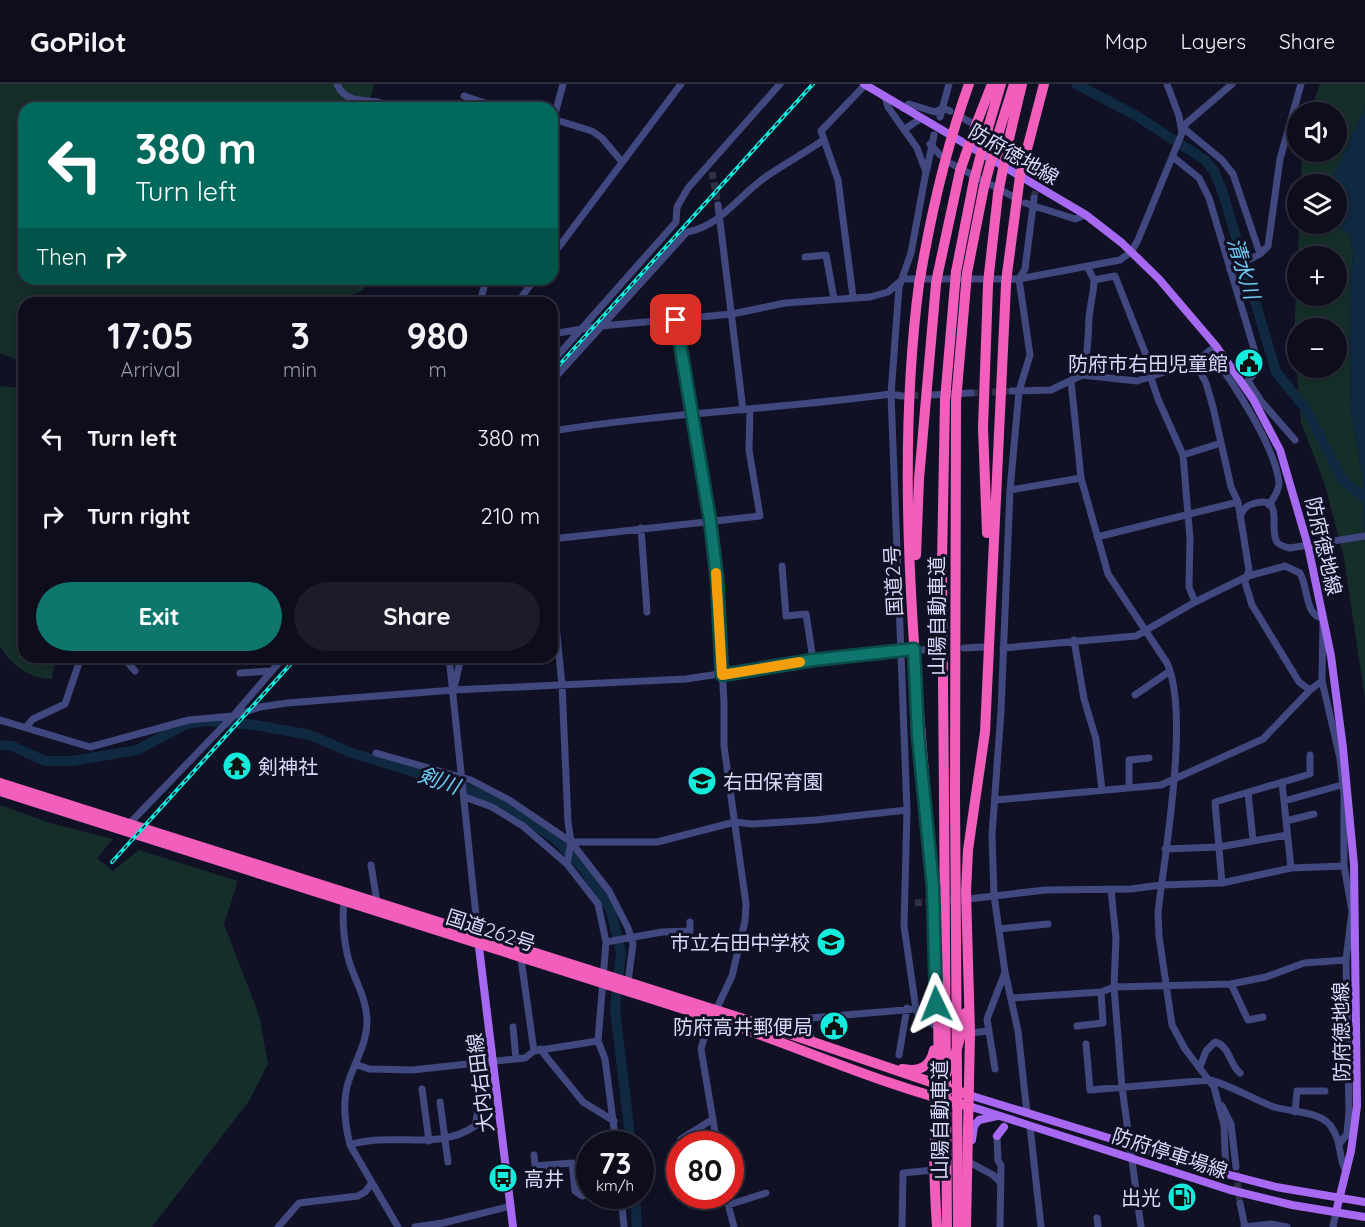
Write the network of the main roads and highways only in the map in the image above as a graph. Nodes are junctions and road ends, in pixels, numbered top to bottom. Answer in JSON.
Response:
{"nodes":[{"id":1,"x":865,"y":84,"type":"edge"},
{"id":2,"x":969,"y":84,"type":"edge"},
{"id":3,"x":992,"y":84,"type":"edge"},
{"id":4,"x":1001,"y":84,"type":"edge"},
{"id":5,"x":1014,"y":84,"type":"edge"},
{"id":6,"x":1022,"y":84,"type":"edge"},
{"id":7,"x":1044,"y":84,"type":"edge"},
{"id":8,"x":951,"y":137,"type":"junction"},
{"id":9,"x":1003,"y":137,"type":"junction"},
{"id":10,"x":1020,"y":176,"type":"junction"},
{"id":11,"x":962,"y":273,"type":"junction"},
{"id":12,"x":990,"y":604,"type":"junction"},
{"id":13,"x":913,"y":630,"type":"junction"},
{"id":14,"x":0,"y":783,"type":"edge"},
{"id":15,"x":0,"y":791,"type":"edge"},
{"id":16,"x":950,"y":796,"type":"junction"},
{"id":17,"x":345,"y":896,"type":"junction"},
{"id":18,"x":478,"y":940,"type":"junction"},
{"id":19,"x":604,"y":979,"type":"junction"},
{"id":20,"x":969,"y":986,"type":"junction"},
{"id":21,"x":714,"y":1014,"type":"junction"},
{"id":22,"x":937,"y":1031,"type":"junction"},
{"id":23,"x":884,"y":1068,"type":"junction"},
{"id":24,"x":939,"y":1084,"type":"junction"},
{"id":25,"x":922,"y":1094,"type":"junction"},
{"id":26,"x":969,"y":1095,"type":"junction"},
{"id":27,"x":939,"y":1099,"type":"junction"},
{"id":28,"x":969,"y":1106,"type":"junction"},
{"id":29,"x":1002,"y":1120,"type":"junction"},
{"id":30,"x":997,"y":1136,"type":"road end"},
{"id":31,"x":968,"y":1156,"type":"junction"},
{"id":32,"x":1338,"y":1198,"type":"junction"},
{"id":33,"x":1365,"y":1203,"type":"edge"},
{"id":34,"x":1340,"y":1213,"type":"junction"},
{"id":35,"x":1365,"y":1217,"type":"edge"},
{"id":36,"x":513,"y":1227,"type":"edge"},
{"id":37,"x":937,"y":1227,"type":"edge"},
{"id":38,"x":947,"y":1227,"type":"edge"},
{"id":39,"x":958,"y":1227,"type":"edge"},
{"id":40,"x":966,"y":1227,"type":"edge"}],
"edges":[{"from":1,"to":8,"type":"main road","name":"防府徳地線"},
{"from":2,"to":8,"type":"highway","name":"国道2号"},
{"from":3,"to":13,"type":"highway","bridge":true},
{"from":4,"to":11,"type":"highway","name":"山陽自動車道","bridge":true},
{"from":5,"to":9,"type":"highway","name":"山陽自動車道"},
{"from":6,"to":9,"type":"highway"},
{"from":7,"to":10,"type":"highway"},
{"from":8,"to":10,"type":"main road","name":"防府徳地線"},
{"from":8,"to":13,"type":"highway","name":"国道2号"},
{"from":9,"to":11,"type":"highway","name":"山陽自動車道","bridge":true},
{"from":9,"to":12,"type":"highway","bridge":true},
{"from":10,"to":12,"type":"highway"},
{"from":10,"to":32,"type":"main road","name":"防府徳地線"},
{"from":11,"to":16,"type":"highway","name":"山陽自動車道","bridge":true},
{"from":12,"to":20,"type":"highway"},
{"from":13,"to":22,"type":"highway","name":"国道2号"},
{"from":14,"to":17,"type":"highway","name":"国道262号"},
{"from":15,"to":17,"type":"highway","name":"国道262号"},
{"from":16,"to":38,"type":"highway","name":"山陽自動車道","bridge":true},
{"from":16,"to":39,"type":"highway","name":"山陽自動車道","bridge":true},
{"from":17,"to":18,"type":"highway","name":"国道262号"},
{"from":17,"to":18,"type":"highway","name":"国道262号"},
{"from":18,"to":19,"type":"highway","name":"国道262号"},
{"from":18,"to":19,"type":"highway","name":"国道262号"},
{"from":18,"to":36,"type":"main road","name":"大内右田線"},
{"from":19,"to":21,"type":"highway","name":"国道262号"},
{"from":20,"to":24,"type":"highway"},
{"from":20,"to":26,"type":"highway"},
{"from":21,"to":23,"type":"highway","name":"国道262号"},
{"from":21,"to":25,"type":"highway","name":"国道262号"},
{"from":22,"to":23,"type":"highway"},
{"from":22,"to":24,"type":"highway","name":"国道2号"},
{"from":23,"to":24,"type":"highway","name":"国道262号"},
{"from":24,"to":25,"type":"highway"},
{"from":24,"to":26,"type":"highway","name":"国道262号"},
{"from":24,"to":27,"type":"highway","name":"国道2号"},
{"from":25,"to":27,"type":"highway","name":"国道262号"},
{"from":26,"to":28,"type":"highway"},
{"from":26,"to":32,"type":"main road","name":"防府停車場線"},
{"from":27,"to":28,"type":"highway","name":"国道262号"},
{"from":27,"to":37,"type":"highway","name":"国道2号"},
{"from":28,"to":29,"type":"main road","name":"防府停車場線"},
{"from":28,"to":31,"type":"highway"},
{"from":29,"to":30,"type":"main road"},
{"from":29,"to":31,"type":"main road"},
{"from":29,"to":34,"type":"main road","name":"防府停車場線"},
{"from":31,"to":40,"type":"highway"},
{"from":32,"to":33,"type":"main road","name":"防府停車場線"},
{"from":32,"to":34,"type":"main road","name":"防府徳地線"},
{"from":34,"to":35,"type":"main road","name":"防府停車場線"}]}
